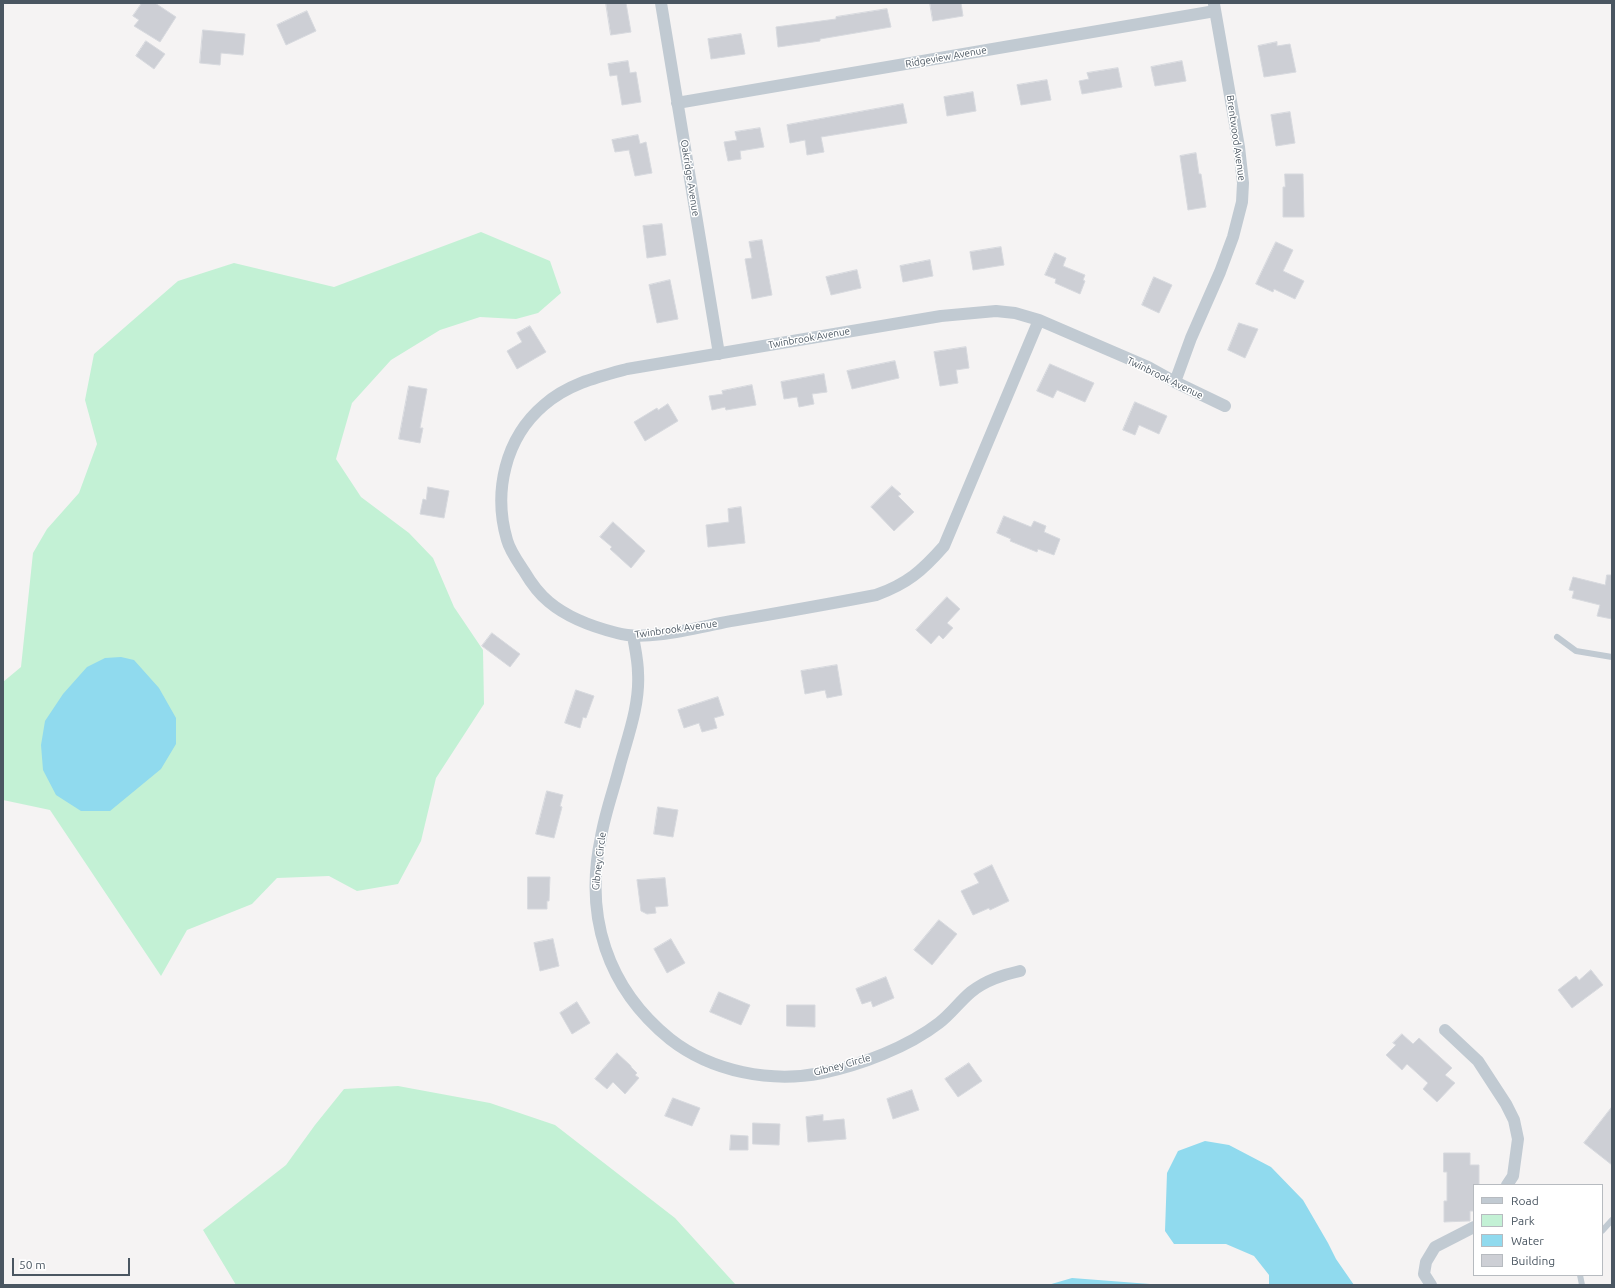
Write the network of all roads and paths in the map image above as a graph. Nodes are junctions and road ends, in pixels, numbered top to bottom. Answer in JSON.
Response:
{"nodes":[{"id":1,"x":661,"y":3,"type":"edge"},
{"id":2,"x":1214,"y":7,"type":"edge"},
{"id":3,"x":677,"y":103,"type":"junction"},
{"id":4,"x":1039,"y":320,"type":"junction"},
{"id":5,"x":719,"y":354,"type":"junction"},
{"id":6,"x":1175,"y":382,"type":"junction"},
{"id":7,"x":1225,"y":406,"type":"dead end"},
{"id":8,"x":633,"y":636,"type":"junction"},
{"id":9,"x":1557,"y":637,"type":"dead end"},
{"id":10,"x":1612,"y":657,"type":"edge"},
{"id":11,"x":1020,"y":971,"type":"dead end"},
{"id":12,"x":1445,"y":1030,"type":"dead end"},
{"id":13,"x":1508,"y":1184,"type":"edge"},
{"id":14,"x":1612,"y":1220,"type":"edge"},
{"id":15,"x":1473,"y":1228,"type":"edge"},
{"id":16,"x":1603,"y":1230,"type":"edge"},
{"id":17,"x":1431,"y":1285,"type":"edge"}],
"edges":[{"from":1,"to":3,"type":"street","name":"Oakridge Avenue"},
{"from":2,"to":3,"type":"street","name":"Ridgeview Avenue"},
{"from":2,"to":6,"type":"street","name":"Brentwood Avenue"},
{"from":3,"to":5,"type":"street","name":"Oakridge Avenue"},
{"from":4,"to":5,"type":"street","name":"Twinbrook Avenue"},
{"from":4,"to":6,"type":"street","name":"Twinbrook Avenue"},
{"from":4,"to":8,"type":"street","name":"Twinbrook Avenue"},
{"from":5,"to":8,"type":"street","name":"Twinbrook Avenue"},
{"from":6,"to":7,"type":"street","name":"Twinbrook Avenue"},
{"from":8,"to":11,"type":"street","name":"Gibney Circle"},
{"from":9,"to":10,"type":"lane"},
{"from":12,"to":13,"type":"street"},
{"from":14,"to":16,"type":"lane"},
{"from":15,"to":17,"type":"street"}]}
